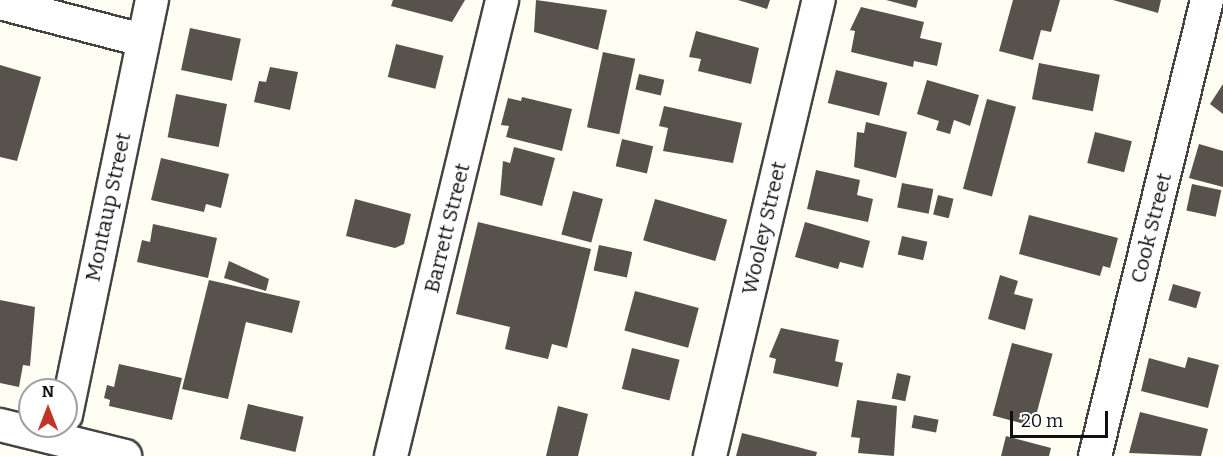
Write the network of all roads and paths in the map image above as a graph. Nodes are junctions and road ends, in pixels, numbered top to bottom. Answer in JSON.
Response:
{"nodes":[{"id":1,"x":153,"y":0,"type":"edge"},
{"id":2,"x":502,"y":0,"type":"edge"},
{"id":3,"x":819,"y":0,"type":"edge"},
{"id":4,"x":1207,"y":0,"type":"edge"},
{"id":5,"x":0,"y":3,"type":"edge"},
{"id":6,"x":142,"y":40,"type":"junction"},
{"id":7,"x":73,"y":378,"type":"edge"},
{"id":8,"x":0,"y":425,"type":"edge"},
{"id":9,"x":18,"y":428,"type":"edge"},
{"id":10,"x":73,"y":438,"type":"edge"},
{"id":11,"x":125,"y":456,"type":"edge"},
{"id":12,"x":392,"y":456,"type":"edge"},
{"id":13,"x":710,"y":456,"type":"edge"},
{"id":14,"x":1095,"y":456,"type":"edge"}],
"edges":[{"from":1,"to":6,"type":"street","name":"Montaup Street"},
{"from":2,"to":12,"type":"street","name":"Barrett Street"},
{"from":3,"to":13,"type":"street","name":"Wooley Street"},
{"from":4,"to":14,"type":"street","name":"Cook Street"},
{"from":5,"to":6,"type":"street"},
{"from":6,"to":7,"type":"street","name":"Montaup Street"},
{"from":8,"to":9,"type":"street"},
{"from":10,"to":11,"type":"street"}]}
